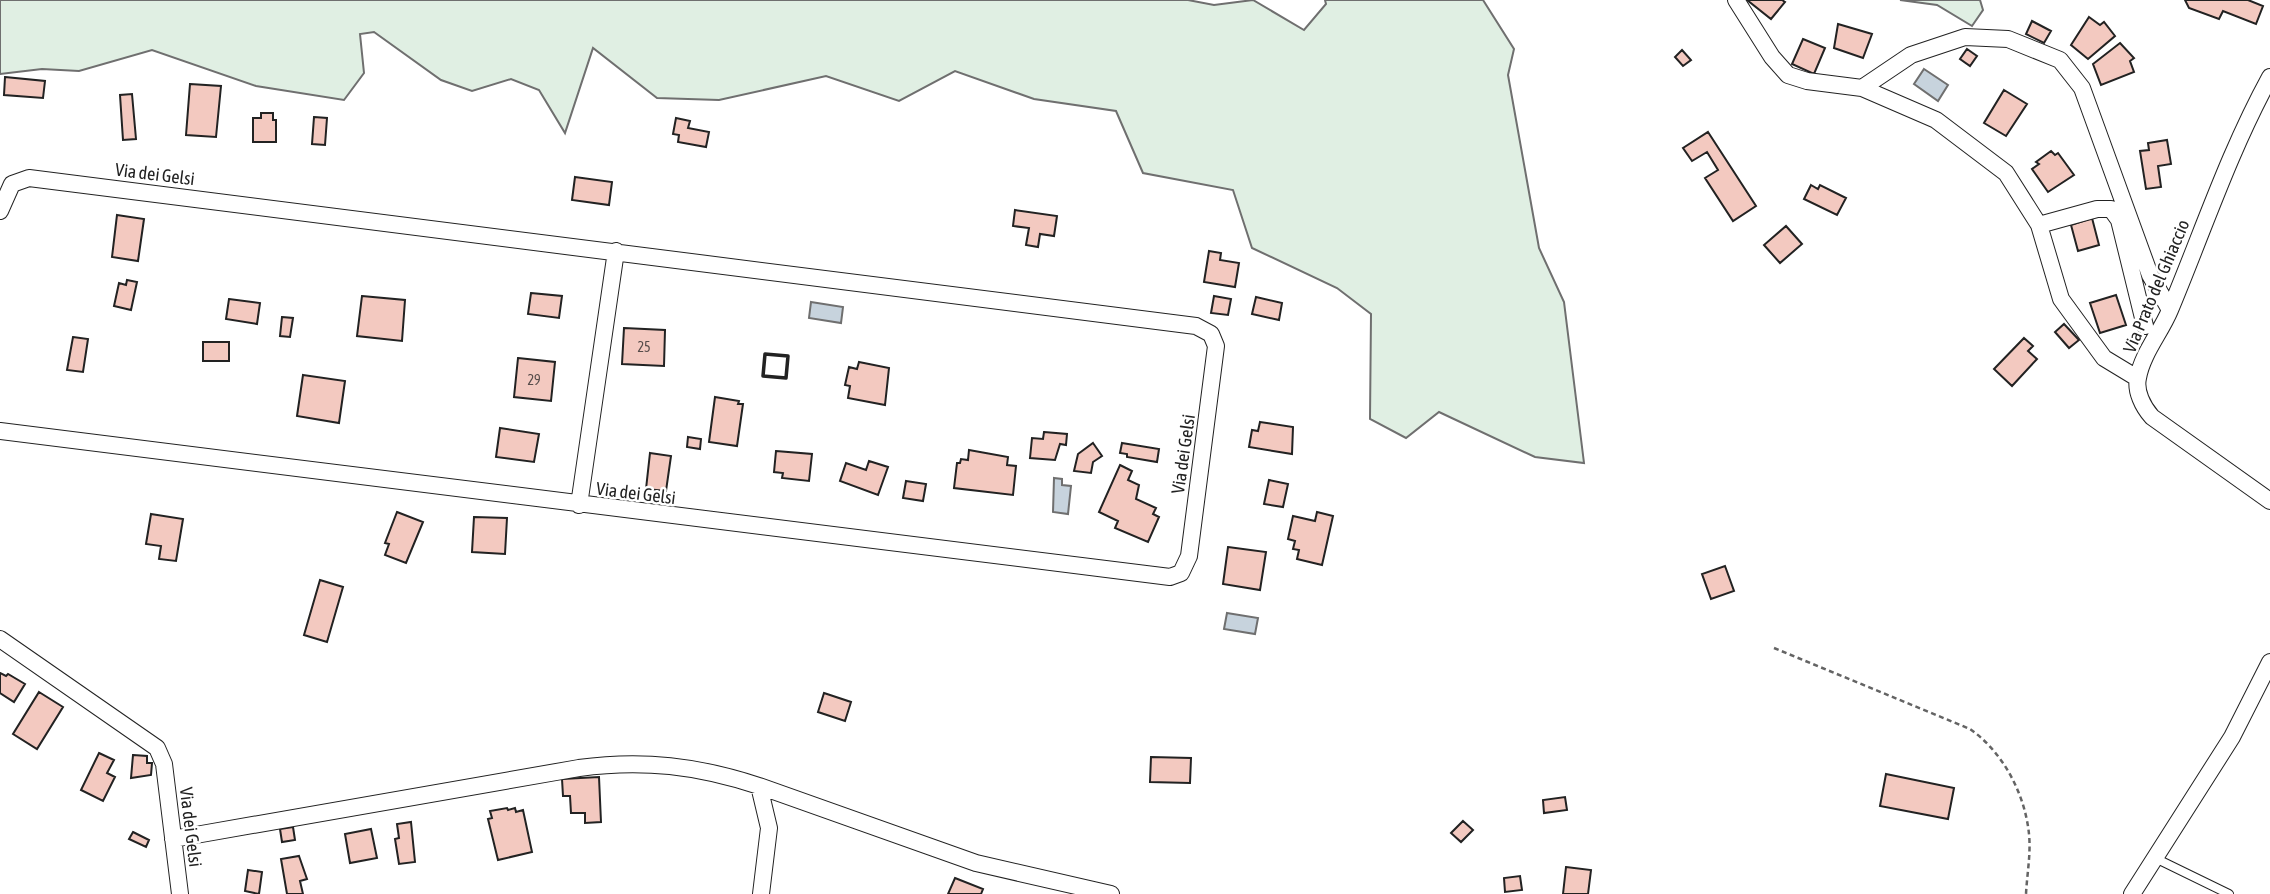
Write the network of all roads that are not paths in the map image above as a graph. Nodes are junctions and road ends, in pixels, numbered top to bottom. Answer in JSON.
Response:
{"nodes":[{"id":1,"x":1736,"y":0,"type":"edge"},
{"id":2,"x":2270,"y":77,"type":"edge"},
{"id":3,"x":1862,"y":88,"type":"junction"},
{"id":4,"x":0,"y":211,"type":"edge"},
{"id":5,"x":2039,"y":225,"type":"junction"},
{"id":6,"x":616,"y":251,"type":"junction"},
{"id":7,"x":2170,"y":310,"type":"junction"},
{"id":8,"x":2146,"y":326,"type":"dead end"},
{"id":9,"x":2137,"y":378,"type":"junction"},
{"id":10,"x":0,"y":431,"type":"edge"},
{"id":11,"x":2270,"y":501,"type":"edge"},
{"id":12,"x":579,"y":505,"type":"junction"},
{"id":13,"x":0,"y":639,"type":"edge"},
{"id":14,"x":2270,"y":662,"type":"edge"},
{"id":15,"x":758,"y":786,"type":"junction"},
{"id":16,"x":173,"y":839,"type":"junction"},
{"id":17,"x":2154,"y":857,"type":"junction"},
{"id":18,"x":180,"y":894,"type":"edge"},
{"id":19,"x":761,"y":894,"type":"edge"},
{"id":20,"x":1111,"y":894,"type":"edge"},
{"id":21,"x":2132,"y":894,"type":"edge"},
{"id":22,"x":2229,"y":894,"type":"edge"}],
"edges":[{"from":1,"to":3,"type":"street"},
{"from":2,"to":7,"type":"street","name":"Via Prato del Ghiaccio"},
{"from":3,"to":5,"type":"street"},
{"from":3,"to":7,"type":"street"},
{"from":4,"to":6,"type":"street","name":"Via dei Gelsi"},
{"from":5,"to":8,"type":"street"},
{"from":5,"to":9,"type":"street"},
{"from":6,"to":12,"type":"street","name":"Via dei Gelsi"},
{"from":6,"to":12,"type":"street","name":"Via dei Gelsi"},
{"from":7,"to":9,"type":"street","name":"Via Prato del Ghiaccio"},
{"from":9,"to":11,"type":"street","name":"Via Prato del Ghiaccio"},
{"from":10,"to":12,"type":"street","name":"Via dei Gelsi"},
{"from":13,"to":16,"type":"street","name":"Via dei Gelsi"},
{"from":14,"to":17,"type":"street"},
{"from":15,"to":16,"type":"street"},
{"from":15,"to":19,"type":"street"},
{"from":15,"to":20,"type":"street"},
{"from":16,"to":18,"type":"street","name":"Via dei Gelsi"},
{"from":17,"to":21,"type":"street"},
{"from":17,"to":22,"type":"lane"}]}
